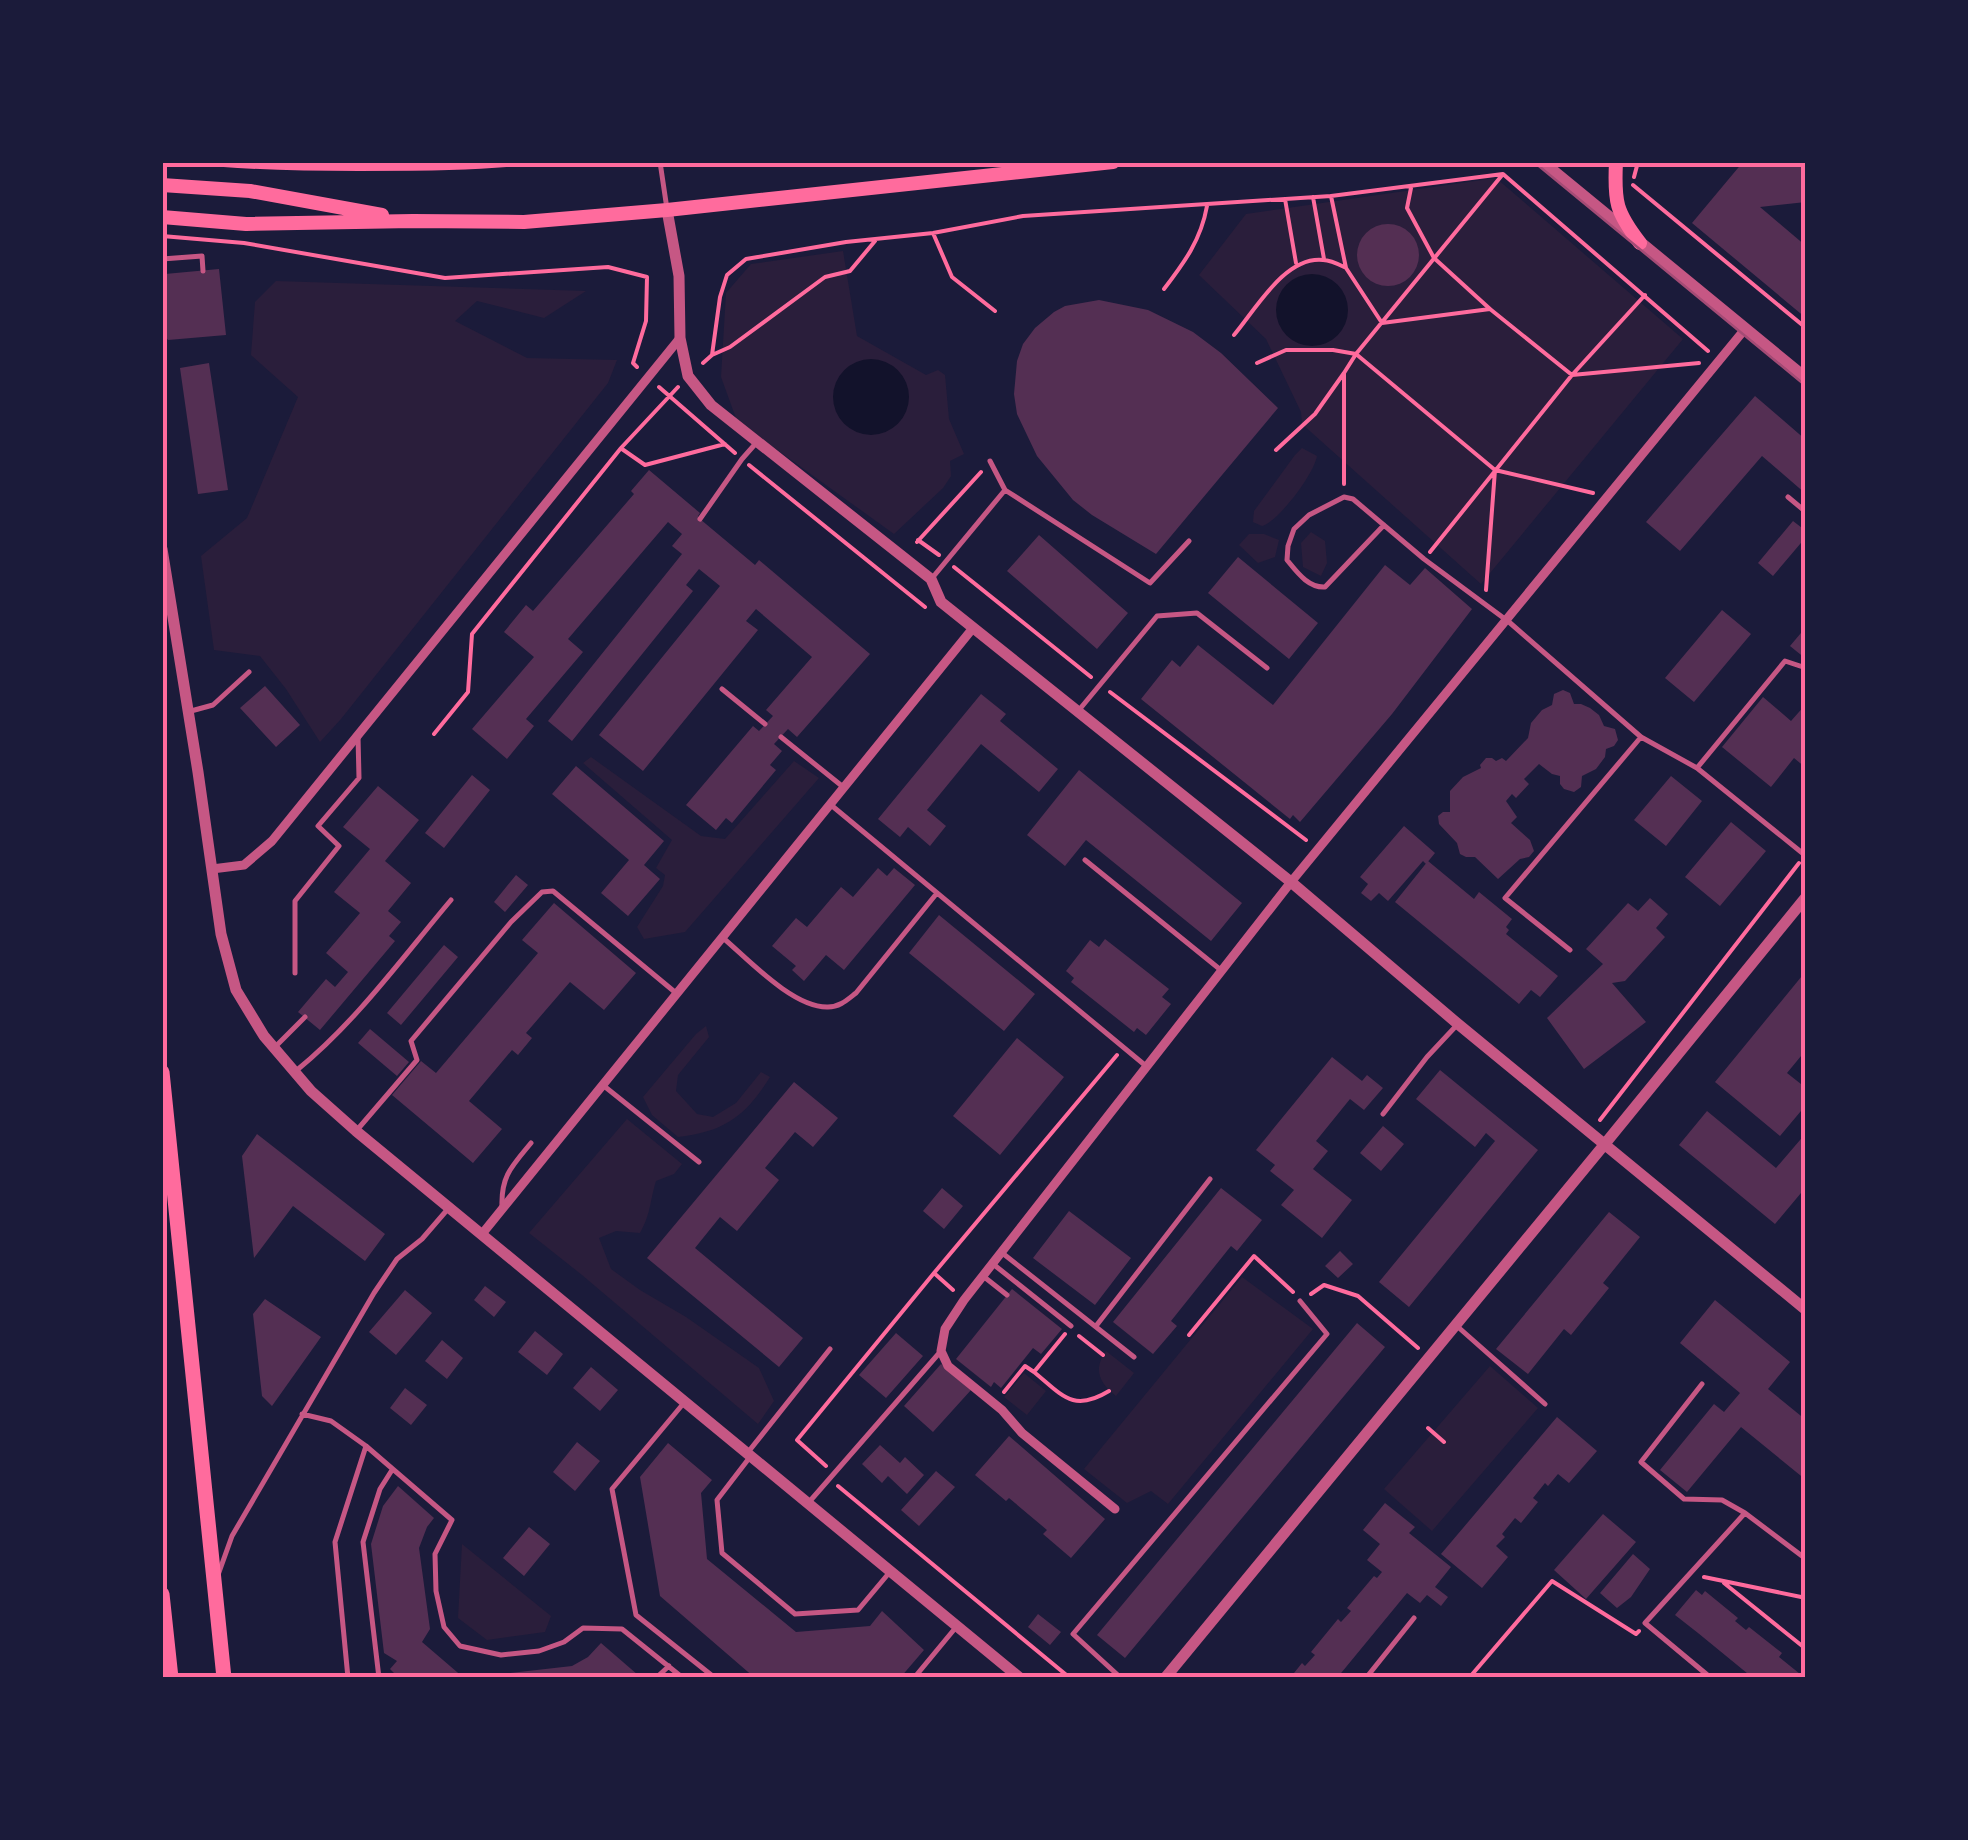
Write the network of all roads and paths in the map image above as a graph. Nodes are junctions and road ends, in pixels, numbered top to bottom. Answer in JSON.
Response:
{"nodes":[{"id":1,"x":188,"y":162,"type":"edge"},
{"id":2,"x":538,"y":162,"type":"edge"},
{"id":3,"x":660,"y":162,"type":"edge"},
{"id":4,"x":1113,"y":162,"type":"edge"},
{"id":5,"x":1543,"y":162,"type":"edge"},
{"id":6,"x":1616,"y":162,"type":"edge"},
{"id":7,"x":1638,"y":162,"type":"edge"},
{"id":8,"x":1503,"y":174,"type":"junction"},
{"id":9,"x":162,"y":185,"type":"edge"},
{"id":10,"x":1412,"y":187,"type":"junction"},
{"id":11,"x":1331,"y":196,"type":"junction"},
{"id":12,"x":1313,"y":197,"type":"junction"},
{"id":13,"x":1285,"y":200,"type":"junction"},
{"id":14,"x":1208,"y":206,"type":"junction"},
{"id":15,"x":668,"y":210,"type":"junction"},
{"id":16,"x":162,"y":217,"type":"edge"},
{"id":17,"x":413,"y":220,"type":"junction"},
{"id":18,"x":933,"y":233,"type":"junction"},
{"id":19,"x":162,"y":236,"type":"edge"},
{"id":20,"x":875,"y":241,"type":"junction"},
{"id":21,"x":1640,"y":243,"type":"junction"},
{"id":22,"x":1434,"y":258,"type":"junction"},
{"id":23,"x":162,"y":259,"type":"edge"},
{"id":24,"x":1324,"y":260,"type":"junction"},
{"id":25,"x":1296,"y":264,"type":"junction"},
{"id":26,"x":1346,"y":268,"type":"junction"},
{"id":27,"x":203,"y":270,"type":"dead end"},
{"id":28,"x":647,"y":277,"type":"dead end"},
{"id":29,"x":1164,"y":289,"type":"dead end"},
{"id":30,"x":1645,"y":295,"type":"junction"},
{"id":31,"x":1490,"y":309,"type":"junction"},
{"id":32,"x":995,"y":310,"type":"dead end"},
{"id":33,"x":1382,"y":324,"type":"junction"},
{"id":34,"x":1806,"y":328,"type":"edge"},
{"id":35,"x":1745,"y":329,"type":"junction"},
{"id":36,"x":1234,"y":335,"type":"dead end"},
{"id":37,"x":680,"y":338,"type":"junction"},
{"id":38,"x":1356,"y":354,"type":"junction"},
{"id":39,"x":712,"y":355,"type":"junction"},
{"id":40,"x":1719,"y":361,"type":"junction"},
{"id":41,"x":1257,"y":362,"type":"dead end"},
{"id":42,"x":1344,"y":374,"type":"junction"},
{"id":43,"x":1804,"y":374,"type":"edge"},
{"id":44,"x":1572,"y":375,"type":"junction"},
{"id":45,"x":688,"y":376,"type":"junction"},
{"id":46,"x":757,"y":442,"type":"junction"},
{"id":47,"x":725,"y":444,"type":"dead end"},
{"id":48,"x":621,"y":448,"type":"junction"},
{"id":49,"x":1276,"y":450,"type":"dead end"},
{"id":50,"x":990,"y":461,"type":"joint"},
{"id":51,"x":1496,"y":470,"type":"junction"},
{"id":52,"x":1004,"y":490,"type":"junction"},
{"id":53,"x":1344,"y":496,"type":"junction"},
{"id":54,"x":1608,"y":496,"type":"junction"},
{"id":55,"x":1788,"y":497,"type":"dead end"},
{"id":56,"x":1806,"y":512,"type":"edge"},
{"id":57,"x":700,"y":519,"type":"dead end"},
{"id":58,"x":1384,"y":524,"type":"junction"},
{"id":59,"x":918,"y":540,"type":"junction"},
{"id":60,"x":1189,"y":541,"type":"dead end"},
{"id":61,"x":162,"y":549,"type":"edge"},
{"id":62,"x":1424,"y":559,"type":"junction"},
{"id":63,"x":905,"y":560,"type":"junction"},
{"id":64,"x":945,"y":560,"type":"junction"},
{"id":65,"x":890,"y":578,"type":"dead end"},
{"id":66,"x":931,"y":580,"type":"junction"},
{"id":67,"x":1485,"y":604,"type":"junction"},
{"id":68,"x":1506,"y":620,"type":"junction"},
{"id":69,"x":973,"y":628,"type":"junction"},
{"id":70,"x":1266,"y":668,"type":"dead end"},
{"id":71,"x":1806,"y":668,"type":"edge"},
{"id":72,"x":249,"y":672,"type":"dead end"},
{"id":73,"x":1100,"y":685,"type":"junction"},
{"id":74,"x":722,"y":689,"type":"dead end"},
{"id":75,"x":188,"y":712,"type":"junction"},
{"id":76,"x":1077,"y":712,"type":"junction"},
{"id":77,"x":765,"y":724,"type":"dead end"},
{"id":78,"x":358,"y":734,"type":"junction"},
{"id":79,"x":434,"y":734,"type":"dead end"},
{"id":80,"x":781,"y":737,"type":"dead end"},
{"id":81,"x":1641,"y":738,"type":"junction"},
{"id":82,"x":1697,"y":768,"type":"junction"},
{"id":83,"x":842,"y":786,"type":"junction"},
{"id":84,"x":828,"y":804,"type":"junction"},
{"id":85,"x":1318,"y":849,"type":"junction"},
{"id":86,"x":1805,"y":856,"type":"edge"},
{"id":87,"x":1085,"y":860,"type":"dead end"},
{"id":88,"x":212,"y":869,"type":"junction"},
{"id":89,"x":1291,"y":882,"type":"junction"},
{"id":90,"x":937,"y":892,"type":"junction"},
{"id":91,"x":1806,"y":897,"type":"edge"},
{"id":92,"x":452,"y":900,"type":"dead end"},
{"id":93,"x":722,"y":937,"type":"junction"},
{"id":94,"x":1570,"y":950,"type":"dead end"},
{"id":95,"x":1222,"y":971,"type":"junction"},
{"id":96,"x":296,"y":973,"type":"dead end"},
{"id":97,"x":676,"y":994,"type":"junction"},
{"id":98,"x":305,"y":1017,"type":"dead end"},
{"id":99,"x":1458,"y":1024,"type":"junction"},
{"id":100,"x":274,"y":1048,"type":"junction"},
{"id":101,"x":1124,"y":1048,"type":"junction"},
{"id":102,"x":1146,"y":1066,"type":"junction"},
{"id":103,"x":162,"y":1072,"type":"edge"},
{"id":104,"x":294,"y":1072,"type":"junction"},
{"id":105,"x":602,"y":1084,"type":"junction"},
{"id":106,"x":1382,"y":1114,"type":"dead end"},
{"id":107,"x":356,"y":1131,"type":"junction"},
{"id":108,"x":1590,"y":1133,"type":"junction"},
{"id":109,"x":531,"y":1143,"type":"dead end"},
{"id":110,"x":1604,"y":1145,"type":"junction"},
{"id":111,"x":699,"y":1162,"type":"dead end"},
{"id":112,"x":1210,"y":1180,"type":"dead end"},
{"id":113,"x":449,"y":1208,"type":"junction"},
{"id":114,"x":502,"y":1210,"type":"junction"},
{"id":115,"x":482,"y":1234,"type":"junction"},
{"id":116,"x":1001,"y":1252,"type":"junction"},
{"id":117,"x":993,"y":1264,"type":"junction"},
{"id":118,"x":934,"y":1273,"type":"junction"},
{"id":119,"x":983,"y":1276,"type":"junction"},
{"id":120,"x":1007,"y":1295,"type":"dead end"},
{"id":121,"x":964,"y":1300,"type":"junction"},
{"id":122,"x":1300,"y":1301,"type":"junction"},
{"id":123,"x":1806,"y":1310,"type":"edge"},
{"id":124,"x":1456,"y":1325,"type":"junction"},
{"id":125,"x":1071,"y":1326,"type":"dead end"},
{"id":126,"x":1096,"y":1326,"type":"junction"},
{"id":127,"x":1189,"y":1335,"type":"dead end"},
{"id":128,"x":830,"y":1349,"type":"dead end"},
{"id":129,"x":942,"y":1350,"type":"junction"},
{"id":130,"x":1103,"y":1355,"type":"dead end"},
{"id":131,"x":1134,"y":1357,"type":"dead end"},
{"id":132,"x":1429,"y":1357,"type":"junction"},
{"id":133,"x":1034,"y":1372,"type":"junction"},
{"id":134,"x":1702,"y":1384,"type":"dead end"},
{"id":135,"x":1110,"y":1391,"type":"dead end"},
{"id":136,"x":1004,"y":1392,"type":"dead end"},
{"id":137,"x":685,"y":1402,"type":"junction"},
{"id":138,"x":1545,"y":1404,"type":"dead end"},
{"id":139,"x":302,"y":1414,"type":"junction"},
{"id":140,"x":1428,"y":1428,"type":"dead end"},
{"id":141,"x":1444,"y":1442,"type":"dead end"},
{"id":142,"x":366,"y":1446,"type":"junction"},
{"id":143,"x":749,"y":1455,"type":"junction"},
{"id":144,"x":392,"y":1470,"type":"junction"},
{"id":145,"x":834,"y":1473,"type":"junction"},
{"id":146,"x":808,"y":1503,"type":"junction"},
{"id":147,"x":1116,"y":1508,"type":"dead end"},
{"id":148,"x":1744,"y":1513,"type":"junction"},
{"id":149,"x":1806,"y":1559,"type":"edge"},
{"id":150,"x":891,"y":1571,"type":"junction"},
{"id":151,"x":1689,"y":1574,"type":"junction"},
{"id":152,"x":1720,"y":1580,"type":"junction"},
{"id":153,"x":214,"y":1587,"type":"junction"},
{"id":154,"x":162,"y":1594,"type":"edge"},
{"id":155,"x":1806,"y":1598,"type":"edge"},
{"id":156,"x":1414,"y":1618,"type":"dead end"},
{"id":157,"x":1646,"y":1623,"type":"junction"},
{"id":158,"x":957,"y":1626,"type":"junction"},
{"id":159,"x":1806,"y":1649,"type":"edge"},
{"id":160,"x":669,"y":1666,"type":"junction"},
{"id":161,"x":171,"y":1678,"type":"edge"},
{"id":162,"x":224,"y":1678,"type":"edge"},
{"id":163,"x":348,"y":1678,"type":"edge"},
{"id":164,"x":379,"y":1678,"type":"edge"},
{"id":165,"x":656,"y":1678,"type":"edge"},
{"id":166,"x":683,"y":1678,"type":"edge"},
{"id":167,"x":714,"y":1678,"type":"edge"},
{"id":168,"x":914,"y":1678,"type":"edge"},
{"id":169,"x":1020,"y":1678,"type":"edge"},
{"id":170,"x":1070,"y":1678,"type":"edge"},
{"id":171,"x":1121,"y":1678,"type":"edge"},
{"id":172,"x":1164,"y":1678,"type":"edge"},
{"id":173,"x":1366,"y":1678,"type":"edge"},
{"id":174,"x":1469,"y":1678,"type":"edge"},
{"id":175,"x":1711,"y":1678,"type":"edge"}],
"edges":[{"from":1,"to":2,"type":"path"},
{"from":3,"to":15,"type":"lane"},
{"from":4,"to":15,"type":"main road"},
{"from":5,"to":21,"type":"street"},
{"from":6,"to":21,"type":"main road"},
{"from":7,"to":34,"type":"path"},
{"from":8,"to":10,"type":"path"},
{"from":8,"to":22,"type":"path"},
{"from":8,"to":30,"type":"path"},
{"from":9,"to":17,"type":"main road"},
{"from":10,"to":11,"type":"path"},
{"from":10,"to":22,"type":"path"},
{"from":11,"to":12,"type":"path"},
{"from":11,"to":26,"type":"path"},
{"from":12,"to":13,"type":"path"},
{"from":12,"to":24,"type":"path"},
{"from":13,"to":14,"type":"path"},
{"from":13,"to":25,"type":"path"},
{"from":14,"to":18,"type":"path"},
{"from":14,"to":29,"type":"path"},
{"from":15,"to":17,"type":"main road"},
{"from":15,"to":37,"type":"street"},
{"from":16,"to":17,"type":"main road"},
{"from":18,"to":20,"type":"path"},
{"from":18,"to":32,"type":"path"},
{"from":19,"to":28,"type":"path"},
{"from":20,"to":39,"type":"path"},
{"from":20,"to":39,"type":"path"},
{"from":21,"to":35,"type":"street"},
{"from":22,"to":31,"type":"path"},
{"from":22,"to":33,"type":"path"},
{"from":23,"to":27,"type":"lane"},
{"from":24,"to":25,"type":"path"},
{"from":24,"to":26,"type":"path"},
{"from":25,"to":36,"type":"path"},
{"from":26,"to":33,"type":"path"},
{"from":30,"to":40,"type":"path"},
{"from":30,"to":44,"type":"path"},
{"from":31,"to":33,"type":"path"},
{"from":31,"to":44,"type":"path"},
{"from":33,"to":38,"type":"path"},
{"from":35,"to":40,"type":"street"},
{"from":35,"to":43,"type":"street"},
{"from":37,"to":45,"type":"street"},
{"from":37,"to":78,"type":"street"},
{"from":38,"to":41,"type":"path"},
{"from":38,"to":42,"type":"path"},
{"from":38,"to":51,"type":"path"},
{"from":39,"to":45,"type":"path"},
{"from":40,"to":44,"type":"path"},
{"from":40,"to":54,"type":"street"},
{"from":42,"to":49,"type":"path"},
{"from":42,"to":53,"type":"path"},
{"from":44,"to":51,"type":"path"},
{"from":45,"to":46,"type":"street"},
{"from":45,"to":48,"type":"path"},
{"from":46,"to":57,"type":"lane"},
{"from":46,"to":63,"type":"street"},
{"from":47,"to":48,"type":"path"},
{"from":48,"to":79,"type":"path"},
{"from":50,"to":52,"type":"lane"},
{"from":50,"to":59,"type":"path"},
{"from":51,"to":54,"type":"path"},
{"from":51,"to":62,"type":"path"},
{"from":51,"to":67,"type":"path"},
{"from":52,"to":60,"type":"lane"},
{"from":52,"to":64,"type":"lane"},
{"from":53,"to":58,"type":"lane"},
{"from":53,"to":58,"type":"lane"},
{"from":54,"to":68,"type":"street"},
{"from":55,"to":56,"type":"lane"},
{"from":58,"to":62,"type":"lane"},
{"from":59,"to":63,"type":"path"},
{"from":59,"to":64,"type":"path"},
{"from":61,"to":75,"type":"street"},
{"from":62,"to":67,"type":"lane"},
{"from":63,"to":65,"type":"path"},
{"from":63,"to":66,"type":"street"},
{"from":64,"to":66,"type":"lane"},
{"from":64,"to":73,"type":"path"},
{"from":66,"to":69,"type":"street"},
{"from":67,"to":68,"type":"lane"},
{"from":68,"to":81,"type":"lane"},
{"from":68,"to":85,"type":"street"},
{"from":69,"to":76,"type":"street"},
{"from":69,"to":83,"type":"street"},
{"from":70,"to":73,"type":"lane"},
{"from":71,"to":82,"type":"lane"},
{"from":72,"to":75,"type":"lane"},
{"from":73,"to":76,"type":"lane"},
{"from":73,"to":85,"type":"path"},
{"from":74,"to":77,"type":"lane"},
{"from":75,"to":88,"type":"street"},
{"from":76,"to":89,"type":"street"},
{"from":78,"to":88,"type":"street"},
{"from":78,"to":96,"type":"lane"},
{"from":80,"to":83,"type":"lane"},
{"from":81,"to":82,"type":"lane"},
{"from":81,"to":94,"type":"lane"},
{"from":82,"to":86,"type":"lane"},
{"from":83,"to":84,"type":"street"},
{"from":84,"to":90,"type":"lane"},
{"from":84,"to":93,"type":"street"},
{"from":85,"to":89,"type":"street"},
{"from":86,"to":108,"type":"path"},
{"from":87,"to":95,"type":"lane"},
{"from":88,"to":100,"type":"street"},
{"from":89,"to":95,"type":"street"},
{"from":89,"to":99,"type":"street"},
{"from":90,"to":93,"type":"lane"},
{"from":90,"to":101,"type":"lane"},
{"from":91,"to":110,"type":"street"},
{"from":92,"to":104,"type":"lane"},
{"from":93,"to":97,"type":"street"},
{"from":95,"to":102,"type":"street"},
{"from":97,"to":105,"type":"street"},
{"from":97,"to":107,"type":"lane"},
{"from":98,"to":100,"type":"lane"},
{"from":99,"to":106,"type":"lane"},
{"from":99,"to":108,"type":"street"},
{"from":100,"to":104,"type":"street"},
{"from":101,"to":102,"type":"lane"},
{"from":101,"to":118,"type":"path"},
{"from":102,"to":116,"type":"street"},
{"from":103,"to":153,"type":"highway"},
{"from":104,"to":107,"type":"street"},
{"from":105,"to":111,"type":"lane"},
{"from":105,"to":114,"type":"street"},
{"from":107,"to":113,"type":"street"},
{"from":108,"to":110,"type":"street"},
{"from":109,"to":114,"type":"lane"},
{"from":110,"to":123,"type":"street"},
{"from":110,"to":124,"type":"street"},
{"from":112,"to":126,"type":"lane"},
{"from":113,"to":115,"type":"street"},
{"from":113,"to":139,"type":"lane"},
{"from":114,"to":115,"type":"street"},
{"from":115,"to":137,"type":"street"},
{"from":116,"to":117,"type":"street"},
{"from":116,"to":126,"type":"lane"},
{"from":117,"to":119,"type":"street"},
{"from":117,"to":125,"type":"lane"},
{"from":118,"to":121,"type":"path"},
{"from":118,"to":145,"type":"path"},
{"from":119,"to":120,"type":"lane"},
{"from":119,"to":121,"type":"street"},
{"from":121,"to":129,"type":"street"},
{"from":122,"to":127,"type":"path"},
{"from":122,"to":132,"type":"path"},
{"from":122,"to":171,"type":"lane"},
{"from":124,"to":132,"type":"street"},
{"from":124,"to":138,"type":"lane"},
{"from":126,"to":131,"type":"lane"},
{"from":128,"to":143,"type":"lane"},
{"from":129,"to":145,"type":"lane"},
{"from":129,"to":147,"type":"street"},
{"from":130,"to":133,"type":"path"},
{"from":132,"to":172,"type":"street"},
{"from":133,"to":135,"type":"path"},
{"from":133,"to":136,"type":"path"},
{"from":134,"to":148,"type":"lane"},
{"from":137,"to":143,"type":"street"},
{"from":137,"to":167,"type":"lane"},
{"from":139,"to":142,"type":"lane"},
{"from":139,"to":153,"type":"lane"},
{"from":140,"to":141,"type":"path"},
{"from":142,"to":144,"type":"lane"},
{"from":142,"to":163,"type":"lane"},
{"from":143,"to":146,"type":"street"},
{"from":143,"to":150,"type":"lane"},
{"from":144,"to":160,"type":"lane"},
{"from":144,"to":164,"type":"lane"},
{"from":145,"to":146,"type":"lane"},
{"from":145,"to":170,"type":"path"},
{"from":146,"to":150,"type":"street"},
{"from":148,"to":149,"type":"lane"},
{"from":148,"to":151,"type":"lane"},
{"from":150,"to":158,"type":"street"},
{"from":151,"to":152,"type":"path"},
{"from":151,"to":157,"type":"lane"},
{"from":152,"to":155,"type":"path"},
{"from":152,"to":159,"type":"path"},
{"from":153,"to":162,"type":"highway"},
{"from":154,"to":161,"type":"highway"},
{"from":156,"to":173,"type":"lane"},
{"from":157,"to":174,"type":"path"},
{"from":157,"to":175,"type":"lane"},
{"from":158,"to":168,"type":"lane"},
{"from":158,"to":169,"type":"street"},
{"from":160,"to":165,"type":"lane"},
{"from":160,"to":166,"type":"lane"}]}
